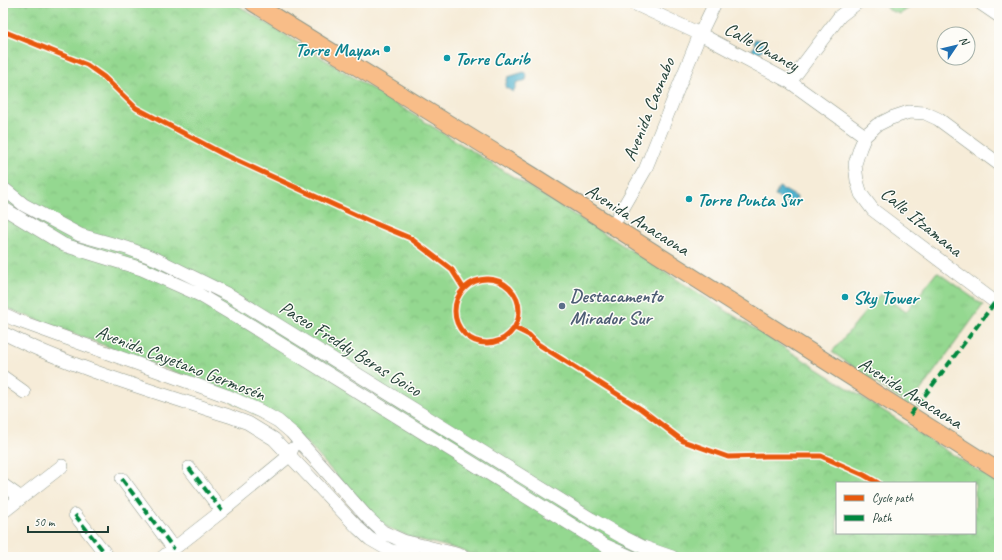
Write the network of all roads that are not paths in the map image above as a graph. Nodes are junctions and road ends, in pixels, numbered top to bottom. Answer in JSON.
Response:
{"nodes":[{"id":1,"x":254,"y":3,"type":"edge"},
{"id":2,"x":633,"y":3,"type":"edge"},
{"id":3,"x":715,"y":3,"type":"edge"},
{"id":4,"x":857,"y":3,"type":"edge"},
{"id":5,"x":980,"y":3,"type":"edge"},
{"id":6,"x":999,"y":16,"type":"edge"},
{"id":7,"x":700,"y":34,"type":"junction"},
{"id":8,"x":790,"y":82,"type":"junction"},
{"id":9,"x":863,"y":142,"type":"junction"},
{"id":10,"x":999,"y":164,"type":"edge"},
{"id":11,"x":3,"y":188,"type":"edge"},
{"id":12,"x":3,"y":208,"type":"edge"},
{"id":13,"x":612,"y":227,"type":"junction"},
{"id":14,"x":999,"y":305,"type":"edge"},
{"id":15,"x":3,"y":314,"type":"edge"},
{"id":16,"x":3,"y":333,"type":"edge"},
{"id":17,"x":3,"y":377,"type":"edge"},
{"id":18,"x":24,"y":392,"type":"dead end"},
{"id":19,"x":296,"y":438,"type":"junction"},
{"id":20,"x":289,"y":456,"type":"junction"},
{"id":21,"x":62,"y":466,"type":"dead end"},
{"id":22,"x":189,"y":468,"type":"dead end"},
{"id":23,"x":999,"y":472,"type":"edge"},
{"id":24,"x":122,"y":479,"type":"dead end"},
{"id":25,"x":3,"y":484,"type":"edge"},
{"id":26,"x":21,"y":498,"type":"junction"},
{"id":27,"x":222,"y":511,"type":"junction"},
{"id":28,"x":3,"y":512,"type":"edge"},
{"id":29,"x":75,"y":514,"type":"dead end"},
{"id":30,"x":174,"y":549,"type":"junction"},
{"id":31,"x":387,"y":553,"type":"edge"},
{"id":32,"x":108,"y":557,"type":"edge"},
{"id":33,"x":163,"y":557,"type":"edge"},
{"id":34,"x":415,"y":557,"type":"edge"},
{"id":35,"x":465,"y":557,"type":"edge"},
{"id":36,"x":631,"y":557,"type":"edge"},
{"id":37,"x":672,"y":557,"type":"edge"}],
"edges":[{"from":1,"to":13,"type":"main road","name":"Avenida Anacaona"},
{"from":2,"to":7,"type":"street","name":"Calle Onaney"},
{"from":3,"to":7,"type":"street","name":"Avenida Caonabo"},
{"from":4,"to":8,"type":"street"},
{"from":5,"to":6,"type":"street"},
{"from":7,"to":8,"type":"street","name":"Calle Onaney"},
{"from":7,"to":13,"type":"street","name":"Avenida Caonabo"},
{"from":8,"to":9,"type":"street","name":"Calle Onaney"},
{"from":9,"to":10,"type":"street"},
{"from":9,"to":14,"type":"street","name":"Calle Itzamana"},
{"from":11,"to":37,"type":"street","name":"Paseo Freddy Beras Goico"},
{"from":12,"to":36,"type":"street","name":"Paseo Freddy Beras Goico"},
{"from":13,"to":23,"type":"main road","name":"Avenida Anacaona"},
{"from":15,"to":19,"type":"street","name":"Avenida Cayetano Germosén"},
{"from":16,"to":20,"type":"street","name":"Avenida Cayetano Germosén"},
{"from":17,"to":18,"type":"street"},
{"from":19,"to":20,"type":"street"},
{"from":19,"to":35,"type":"street","name":"Avenida Cayetano Germosén"},
{"from":20,"to":27,"type":"street"},
{"from":20,"to":31,"type":"street","name":"Avenida Cayetano Germosén"},
{"from":21,"to":26,"type":"street"},
{"from":22,"to":27,"type":"street"},
{"from":24,"to":30,"type":"street"},
{"from":25,"to":26,"type":"street"},
{"from":26,"to":28,"type":"street"},
{"from":27,"to":30,"type":"street"},
{"from":29,"to":32,"type":"street"},
{"from":30,"to":33,"type":"street"},
{"from":31,"to":34,"type":"street","name":"Avenida Cayetano Germosén"}]}
